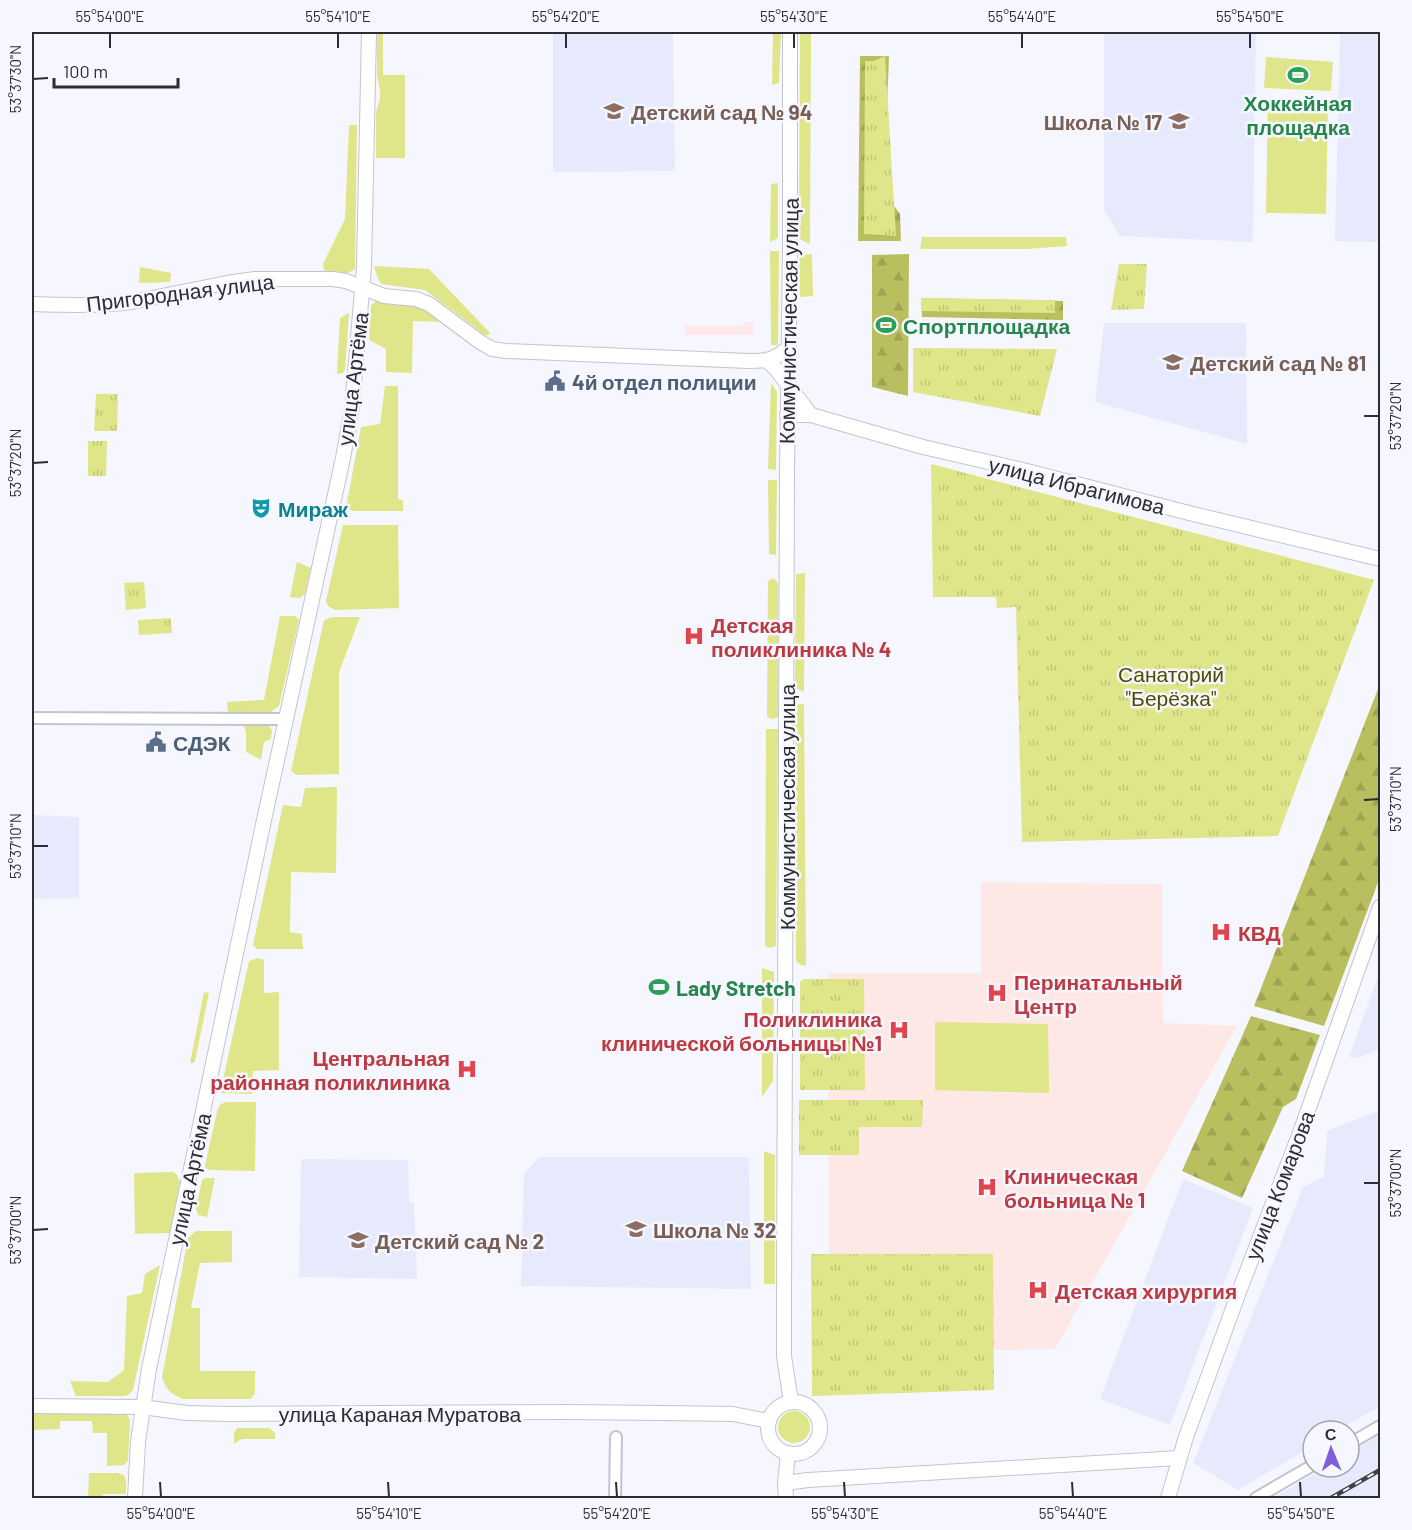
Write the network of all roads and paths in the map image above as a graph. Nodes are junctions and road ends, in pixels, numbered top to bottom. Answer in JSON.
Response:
{"nodes":[{"id":1,"x":369,"y":32,"type":"edge"},
{"id":2,"x":790,"y":32,"type":"edge"},
{"id":3,"x":362,"y":288,"type":"junction"},
{"id":4,"x":32,"y":304,"type":"edge"},
{"id":5,"x":788,"y":348,"type":"junction"},
{"id":6,"x":767,"y":361,"type":"junction"},
{"id":7,"x":788,"y":385,"type":"junction"},
{"id":8,"x":787,"y":415,"type":"junction"},
{"id":9,"x":811,"y":415,"type":"junction"},
{"id":10,"x":1380,"y":559,"type":"edge"},
{"id":11,"x":32,"y":718,"type":"edge"},
{"id":12,"x":285,"y":720,"type":"junction"},
{"id":13,"x":1380,"y":907,"type":"edge"},
{"id":14,"x":791,"y":1402,"type":"junction"},
{"id":15,"x":32,"y":1406,"type":"edge"},
{"id":16,"x":142,"y":1407,"type":"junction"},
{"id":17,"x":769,"y":1421,"type":"junction"},
{"id":18,"x":1380,"y":1426,"type":"edge"},
{"id":19,"x":616,"y":1437,"type":"dead end"},
{"id":20,"x":1361,"y":1437,"type":"edge"},
{"id":21,"x":788,"y":1453,"type":"junction"},
{"id":22,"x":1179,"y":1458,"type":"junction"},
{"id":23,"x":1301,"y":1472,"type":"edge"},
{"id":24,"x":785,"y":1483,"type":"junction"},
{"id":25,"x":135,"y":1498,"type":"edge"},
{"id":26,"x":615,"y":1498,"type":"edge"},
{"id":27,"x":786,"y":1498,"type":"edge"},
{"id":28,"x":1168,"y":1498,"type":"edge"},
{"id":29,"x":1256,"y":1498,"type":"edge"}],
"edges":[{"from":1,"to":3,"type":"main road","name":"улица Артёма"},
{"from":2,"to":5,"type":"main road","name":"Коммунистическая улица"},
{"from":3,"to":4,"type":"main road","name":"Пригородная улица"},
{"from":3,"to":6,"type":"main road","name":"Пригородная улица"},
{"from":3,"to":12,"type":"main road","name":"улица Артёма"},
{"from":5,"to":6,"type":"main road"},
{"from":5,"to":7,"type":"main road","name":"Коммунистическая улица"},
{"from":6,"to":7,"type":"main road"},
{"from":7,"to":8,"type":"main road","name":"Коммунистическая улица"},
{"from":7,"to":9,"type":"main road"},
{"from":8,"to":9,"type":"main road","name":"улица Ибрагимова"},
{"from":8,"to":14,"type":"main road","name":"Коммунистическая улица"},
{"from":9,"to":10,"type":"main road","name":"улица Ибрагимова"},
{"from":11,"to":12,"type":"street"},
{"from":12,"to":16,"type":"main road","name":"улица Артёма"},
{"from":13,"to":22,"type":"main road","name":"улица Комарова"},
{"from":14,"to":17,"type":"main road"},
{"from":14,"to":21,"type":"main road"},
{"from":15,"to":16,"type":"main road","name":"улица Караная Муратова"},
{"from":16,"to":17,"type":"main road","name":"улица Караная Муратова"},
{"from":16,"to":25,"type":"main road","name":"улица Артёма"},
{"from":17,"to":21,"type":"main road"},
{"from":18,"to":20,"type":"street"},
{"from":19,"to":26,"type":"street"},
{"from":21,"to":24,"type":"main road"},
{"from":22,"to":24,"type":"main road"},
{"from":22,"to":28,"type":"main road","name":"улица Комарова"},
{"from":23,"to":29,"type":"street"},
{"from":24,"to":27,"type":"main road"}]}
